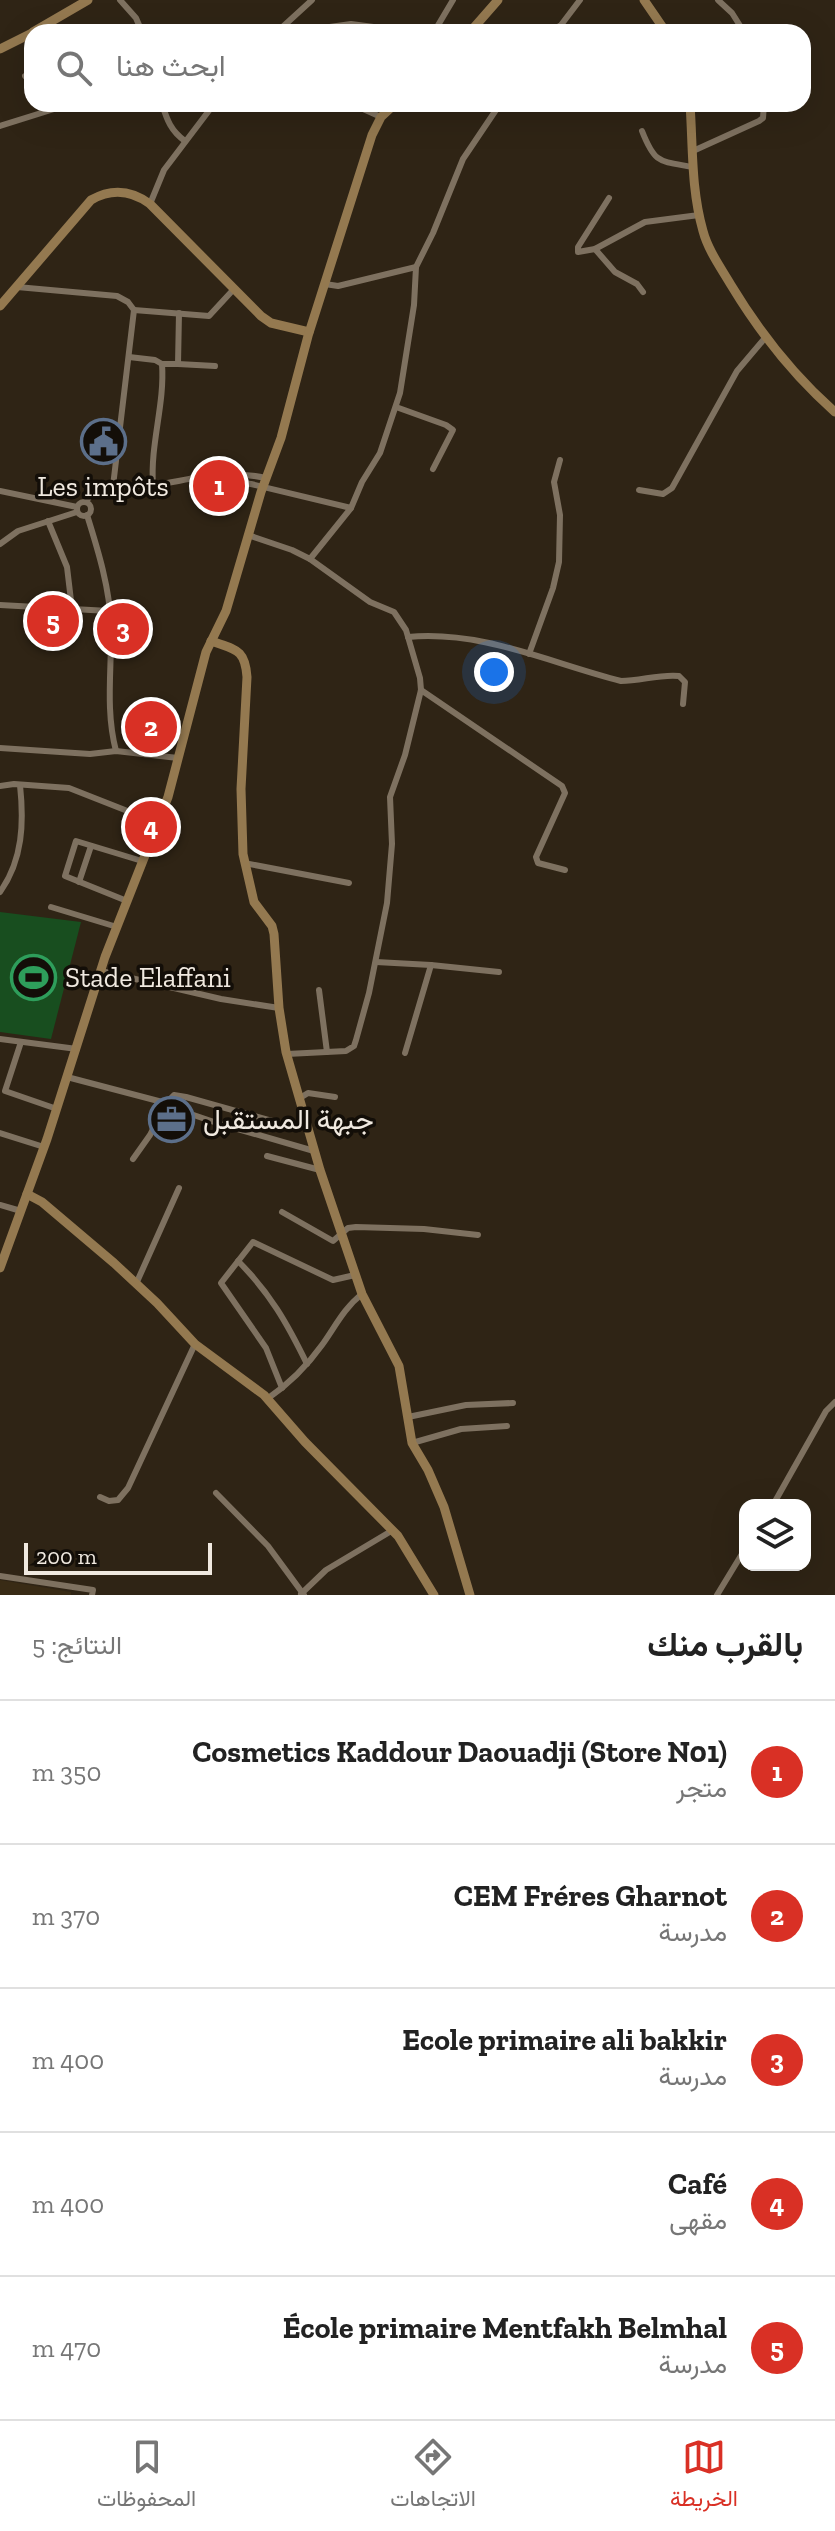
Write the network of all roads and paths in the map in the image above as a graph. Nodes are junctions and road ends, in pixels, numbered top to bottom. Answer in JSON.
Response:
{"nodes":[{"id":1,"x":88,"y":0,"type":"edge"},
{"id":2,"x":120,"y":0,"type":"edge"},
{"id":3,"x":312,"y":0,"type":"edge"},
{"id":4,"x":453,"y":0,"type":"edge"},
{"id":5,"x":498,"y":0,"type":"edge"},
{"id":6,"x":580,"y":0,"type":"edge"},
{"id":7,"x":644,"y":0,"type":"edge"},
{"id":8,"x":718,"y":0,"type":"edge"},
{"id":9,"x":47,"y":24,"type":"edge"},
{"id":10,"x":139,"y":24,"type":"edge"},
{"id":11,"x":286,"y":24,"type":"edge"},
{"id":12,"x":439,"y":24,"type":"edge"},
{"id":13,"x":477,"y":24,"type":"edge"},
{"id":14,"x":562,"y":24,"type":"edge"},
{"id":15,"x":660,"y":24,"type":"edge"},
{"id":16,"x":739,"y":24,"type":"edge"},
{"id":17,"x":24,"y":37,"type":"edge"},
{"id":18,"x":0,"y":49,"type":"edge"},
{"id":19,"x":45,"y":112,"type":"edge"},
{"id":20,"x":165,"y":112,"type":"edge"},
{"id":21,"x":208,"y":112,"type":"edge"},
{"id":22,"x":370,"y":112,"type":"edge"},
{"id":23,"x":386,"y":112,"type":"edge"},
{"id":24,"x":495,"y":112,"type":"edge"},
{"id":25,"x":691,"y":112,"type":"edge"},
{"id":26,"x":763,"y":112,"type":"edge"},
{"id":27,"x":381,"y":117,"type":"junction"},
{"id":28,"x":0,"y":126,"type":"edge"},
{"id":29,"x":642,"y":131,"type":"dead end"},
{"id":30,"x":185,"y":141,"type":"junction"},
{"id":31,"x":693,"y":151,"type":"junction"},
{"id":32,"x":693,"y":167,"type":"junction"},
{"id":33,"x":609,"y":198,"type":"dead end"},
{"id":34,"x":150,"y":204,"type":"junction"},
{"id":35,"x":699,"y":215,"type":"junction"},
{"id":36,"x":595,"y":249,"type":"junction"},
{"id":37,"x":416,"y":267,"type":"junction"},
{"id":38,"x":325,"y":284,"type":"junction"},
{"id":39,"x":17,"y":287,"type":"junction"},
{"id":40,"x":233,"y":290,"type":"junction"},
{"id":41,"x":643,"y":292,"type":"dead end"},
{"id":42,"x":0,"y":306,"type":"edge"},
{"id":43,"x":134,"y":310,"type":"junction"},
{"id":44,"x":179,"y":313,"type":"junction"},
{"id":45,"x":309,"y":332,"type":"junction"},
{"id":46,"x":765,"y":338,"type":"junction"},
{"id":47,"x":129,"y":357,"type":"junction"},
{"id":48,"x":162,"y":364,"type":"junction"},
{"id":49,"x":178,"y":364,"type":"junction"},
{"id":50,"x":215,"y":366,"type":"dead end"},
{"id":51,"x":396,"y":407,"type":"junction"},
{"id":52,"x":835,"y":412,"type":"edge"},
{"id":53,"x":560,"y":460,"type":"dead end"},
{"id":54,"x":433,"y":469,"type":"dead end"},
{"id":55,"x":265,"y":483,"type":"junction"},
{"id":56,"x":153,"y":485,"type":"junction"},
{"id":57,"x":113,"y":486,"type":"junction"},
{"id":58,"x":639,"y":490,"type":"dead end"},
{"id":59,"x":0,"y":491,"type":"edge"},
{"id":60,"x":86,"y":502,"type":"junction"},
{"id":61,"x":351,"y":508,"type":"junction"},
{"id":62,"x":77,"y":509,"type":"junction"},
{"id":63,"x":87,"y":515,"type":"junction"},
{"id":64,"x":48,"y":521,"type":"junction"},
{"id":65,"x":248,"y":535,"type":"junction"},
{"id":66,"x":0,"y":544,"type":"edge"},
{"id":67,"x":310,"y":559,"type":"junction"},
{"id":68,"x":0,"y":605,"type":"edge"},
{"id":69,"x":72,"y":609,"type":"junction"},
{"id":70,"x":109,"y":611,"type":"junction"},
{"id":71,"x":408,"y":637,"type":"junction"},
{"id":72,"x":211,"y":641,"type":"junction"},
{"id":73,"x":529,"y":654,"type":"junction"},
{"id":74,"x":421,"y":690,"type":"junction"},
{"id":75,"x":683,"y":704,"type":"dead end"},
{"id":76,"x":0,"y":748,"type":"edge"},
{"id":77,"x":116,"y":751,"type":"junction"},
{"id":78,"x":178,"y":758,"type":"junction"},
{"id":79,"x":20,"y":785,"type":"junction"},
{"id":80,"x":0,"y":786,"type":"edge"},
{"id":81,"x":158,"y":823,"type":"junction"},
{"id":82,"x":91,"y":846,"type":"junction"},
{"id":83,"x":142,"y":861,"type":"junction"},
{"id":84,"x":244,"y":863,"type":"junction"},
{"id":85,"x":565,"y":870,"type":"dead end"},
{"id":86,"x":79,"y":882,"type":"junction"},
{"id":87,"x":349,"y":883,"type":"dead end"},
{"id":88,"x":0,"y":892,"type":"edge"},
{"id":89,"x":127,"y":901,"type":"junction"},
{"id":90,"x":51,"y":907,"type":"dead end"},
{"id":91,"x":117,"y":927,"type":"junction"},
{"id":92,"x":376,"y":962,"type":"junction"},
{"id":93,"x":431,"y":965,"type":"junction"},
{"id":94,"x":101,"y":971,"type":"junction"},
{"id":95,"x":499,"y":972,"type":"dead end"},
{"id":96,"x":319,"y":990,"type":"dead end"},
{"id":97,"x":279,"y":1008,"type":"junction"},
{"id":98,"x":0,"y":1040,"type":"edge"},
{"id":99,"x":21,"y":1042,"type":"junction"},
{"id":100,"x":77,"y":1049,"type":"junction"},
{"id":101,"x":327,"y":1052,"type":"junction"},
{"id":102,"x":405,"y":1053,"type":"dead end"},
{"id":103,"x":287,"y":1054,"type":"junction"},
{"id":104,"x":67,"y":1077,"type":"junction"},
{"id":105,"x":335,"y":1097,"type":"dead end"},
{"id":106,"x":300,"y":1098,"type":"junction"},
{"id":107,"x":166,"y":1103,"type":"junction"},
{"id":108,"x":57,"y":1109,"type":"junction"},
{"id":109,"x":272,"y":1121,"type":"dead end"},
{"id":110,"x":0,"y":1133,"type":"edge"},
{"id":111,"x":44,"y":1147,"type":"junction"},
{"id":112,"x":314,"y":1151,"type":"junction"},
{"id":113,"x":267,"y":1156,"type":"dead end"},
{"id":114,"x":133,"y":1159,"type":"dead end"},
{"id":115,"x":320,"y":1170,"type":"junction"},
{"id":116,"x":179,"y":1188,"type":"dead end"},
{"id":117,"x":27,"y":1194,"type":"junction"},
{"id":118,"x":0,"y":1205,"type":"edge"},
{"id":119,"x":21,"y":1211,"type":"junction"},
{"id":120,"x":282,"y":1212,"type":"dead end"},
{"id":121,"x":478,"y":1235,"type":"dead end"},
{"id":122,"x":340,"y":1236,"type":"junction"},
{"id":123,"x":238,"y":1261,"type":"junction"},
{"id":124,"x":0,"y":1268,"type":"edge"},
{"id":125,"x":355,"y":1275,"type":"junction"},
{"id":126,"x":136,"y":1284,"type":"junction"},
{"id":127,"x":362,"y":1294,"type":"junction"},
{"id":128,"x":195,"y":1344,"type":"junction"},
{"id":129,"x":307,"y":1364,"type":"junction"},
{"id":130,"x":282,"y":1388,"type":"junction"},
{"id":131,"x":267,"y":1399,"type":"junction"},
{"id":132,"x":835,"y":1402,"type":"edge"},
{"id":133,"x":513,"y":1403,"type":"dead end"},
{"id":134,"x":408,"y":1417,"type":"junction"},
{"id":135,"x":507,"y":1426,"type":"dead end"},
{"id":136,"x":412,"y":1443,"type":"junction"},
{"id":137,"x":216,"y":1493,"type":"dead end"},
{"id":138,"x":100,"y":1497,"type":"dead end"},
{"id":139,"x":776,"y":1499,"type":"edge"},
{"id":140,"x":393,"y":1530,"type":"junction"},
{"id":141,"x":739,"y":1559,"type":"edge"},
{"id":142,"x":0,"y":1576,"type":"edge"},
{"id":143,"x":302,"y":1594,"type":"edge"},
{"id":144,"x":92,"y":1595,"type":"edge"},
{"id":145,"x":434,"y":1595,"type":"edge"},
{"id":146,"x":470,"y":1595,"type":"edge"},
{"id":147,"x":717,"y":1595,"type":"edge"}],
"edges":[{"from":1,"to":9,"type":"main road"},
{"from":2,"to":10,"type":"street"},
{"from":3,"to":11,"type":"street"},
{"from":4,"to":12,"type":"street"},
{"from":5,"to":13,"type":"main road"},
{"from":6,"to":14,"type":"street"},
{"from":7,"to":15,"type":"main road"},
{"from":8,"to":16,"type":"street"},
{"from":17,"to":18,"type":"main road"},
{"from":19,"to":28,"type":"street"},
{"from":20,"to":30,"type":"street"},
{"from":21,"to":30,"type":"street"},
{"from":22,"to":27,"type":"street"},
{"from":23,"to":27,"type":"main road"},
{"from":24,"to":37,"type":"street"},
{"from":25,"to":31,"type":"main road"},
{"from":26,"to":31,"type":"street"},
{"from":27,"to":38,"type":"main road"},
{"from":29,"to":32,"type":"street"},
{"from":30,"to":34,"type":"street"},
{"from":31,"to":32,"type":"main road"},
{"from":32,"to":35,"type":"main road"},
{"from":33,"to":36,"type":"street"},
{"from":34,"to":39,"type":"main road"},
{"from":34,"to":40,"type":"main road"},
{"from":35,"to":36,"type":"street"},
{"from":35,"to":46,"type":"main road"},
{"from":36,"to":41,"type":"street"},
{"from":37,"to":38,"type":"street"},
{"from":37,"to":51,"type":"street"},
{"from":38,"to":45,"type":"main road"},
{"from":39,"to":42,"type":"main road"},
{"from":39,"to":43,"type":"street"},
{"from":40,"to":44,"type":"street"},
{"from":40,"to":45,"type":"main road"},
{"from":43,"to":44,"type":"street"},
{"from":43,"to":47,"type":"street"},
{"from":44,"to":49,"type":"street"},
{"from":45,"to":55,"type":"main road"},
{"from":46,"to":52,"type":"main road"},
{"from":46,"to":58,"type":"street"},
{"from":47,"to":48,"type":"street"},
{"from":47,"to":57,"type":"street"},
{"from":48,"to":49,"type":"street"},
{"from":48,"to":56,"type":"street"},
{"from":49,"to":50,"type":"street"},
{"from":51,"to":54,"type":"street"},
{"from":51,"to":61,"type":"street"},
{"from":53,"to":73,"type":"street"},
{"from":55,"to":56,"type":"street"},
{"from":55,"to":61,"type":"street"},
{"from":55,"to":65,"type":"main road"},
{"from":56,"to":57,"type":"street"},
{"from":57,"to":60,"type":"street"},
{"from":59,"to":62,"type":"street"},
{"from":60,"to":62,"type":"street"},
{"from":60,"to":63,"type":"street"},
{"from":61,"to":67,"type":"street"},
{"from":62,"to":63,"type":"street"},
{"from":62,"to":64,"type":"street"},
{"from":63,"to":70,"type":"street"},
{"from":64,"to":66,"type":"street"},
{"from":64,"to":69,"type":"street"},
{"from":65,"to":67,"type":"street"},
{"from":65,"to":72,"type":"main road"},
{"from":67,"to":71,"type":"street"},
{"from":68,"to":69,"type":"street"},
{"from":69,"to":70,"type":"street"},
{"from":70,"to":77,"type":"street"},
{"from":71,"to":73,"type":"street"},
{"from":71,"to":74,"type":"street"},
{"from":72,"to":78,"type":"main road"},
{"from":72,"to":84,"type":"main road"},
{"from":73,"to":75,"type":"street"},
{"from":74,"to":85,"type":"street"},
{"from":74,"to":92,"type":"street"},
{"from":76,"to":77,"type":"street"},
{"from":77,"to":78,"type":"street"},
{"from":78,"to":81,"type":"main road"},
{"from":79,"to":80,"type":"street"},
{"from":79,"to":81,"type":"street"},
{"from":79,"to":88,"type":"street"},
{"from":81,"to":83,"type":"main road"},
{"from":82,"to":83,"type":"street"},
{"from":82,"to":86,"type":"street"},
{"from":82,"to":86,"type":"street"},
{"from":83,"to":89,"type":"main road"},
{"from":84,"to":87,"type":"street"},
{"from":84,"to":97,"type":"main road"},
{"from":86,"to":89,"type":"street"},
{"from":89,"to":91,"type":"main road"},
{"from":90,"to":91,"type":"street"},
{"from":91,"to":94,"type":"main road"},
{"from":92,"to":93,"type":"street"},
{"from":92,"to":101,"type":"street"},
{"from":93,"to":95,"type":"street"},
{"from":93,"to":102,"type":"street"},
{"from":94,"to":97,"type":"street"},
{"from":94,"to":100,"type":"main road"},
{"from":96,"to":101,"type":"street"},
{"from":97,"to":103,"type":"main road"},
{"from":98,"to":99,"type":"street"},
{"from":99,"to":100,"type":"street"},
{"from":99,"to":108,"type":"street"},
{"from":100,"to":104,"type":"main road"},
{"from":101,"to":103,"type":"street"},
{"from":103,"to":106,"type":"main road"},
{"from":104,"to":107,"type":"street"},
{"from":104,"to":108,"type":"main road"},
{"from":105,"to":106,"type":"street"},
{"from":106,"to":112,"type":"main road"},
{"from":107,"to":109,"type":"street"},
{"from":107,"to":112,"type":"street"},
{"from":107,"to":114,"type":"street"},
{"from":108,"to":111,"type":"main road"},
{"from":110,"to":111,"type":"street"},
{"from":111,"to":117,"type":"main road"},
{"from":112,"to":115,"type":"main road"},
{"from":113,"to":115,"type":"street"},
{"from":115,"to":122,"type":"main road"},
{"from":116,"to":126,"type":"street"},
{"from":117,"to":119,"type":"main road"},
{"from":117,"to":126,"type":"main road"},
{"from":118,"to":119,"type":"street"},
{"from":119,"to":124,"type":"main road"},
{"from":120,"to":122,"type":"street"},
{"from":121,"to":122,"type":"street"},
{"from":122,"to":125,"type":"main road"},
{"from":123,"to":125,"type":"street"},
{"from":123,"to":129,"type":"street"},
{"from":123,"to":130,"type":"street"},
{"from":125,"to":127,"type":"main road"},
{"from":126,"to":128,"type":"main road"},
{"from":127,"to":129,"type":"street"},
{"from":127,"to":134,"type":"main road"},
{"from":128,"to":131,"type":"main road"},
{"from":128,"to":138,"type":"street"},
{"from":129,"to":130,"type":"street"},
{"from":130,"to":131,"type":"street"},
{"from":131,"to":140,"type":"main road"},
{"from":132,"to":139,"type":"street"},
{"from":133,"to":134,"type":"street"},
{"from":134,"to":136,"type":"main road"},
{"from":135,"to":136,"type":"street"},
{"from":136,"to":146,"type":"main road"},
{"from":137,"to":143,"type":"street"},
{"from":140,"to":143,"type":"street"},
{"from":140,"to":145,"type":"main road"},
{"from":141,"to":147,"type":"street"},
{"from":142,"to":144,"type":"street"}]}
